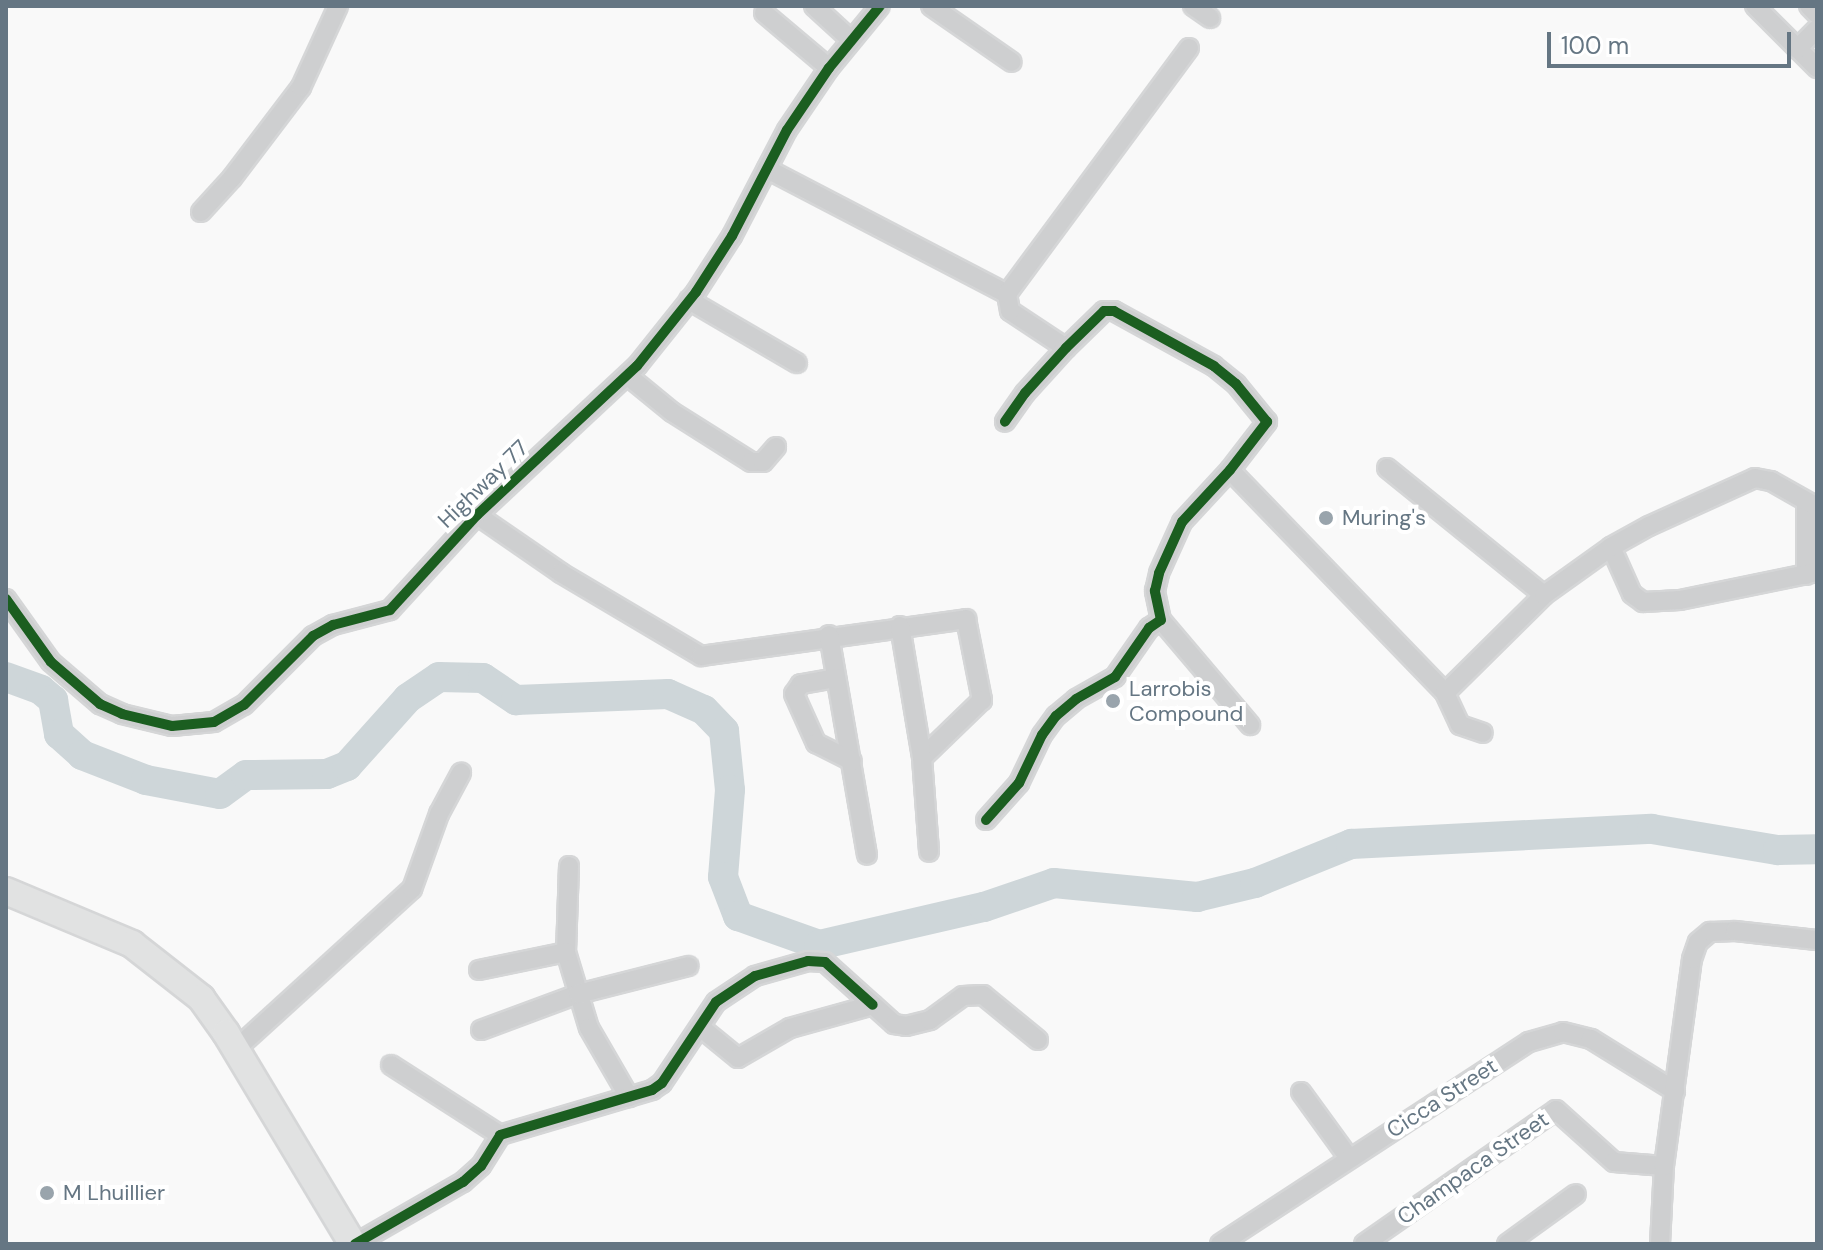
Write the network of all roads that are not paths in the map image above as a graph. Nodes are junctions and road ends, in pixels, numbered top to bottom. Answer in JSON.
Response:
{"nodes":[{"id":1,"x":338,"y":6,"type":"edge"},
{"id":2,"x":814,"y":6,"type":"edge"},
{"id":3,"x":880,"y":6,"type":"edge"},
{"id":4,"x":931,"y":6,"type":"edge"},
{"id":5,"x":1193,"y":6,"type":"edge"},
{"id":6,"x":1755,"y":6,"type":"edge"},
{"id":7,"x":1809,"y":6,"type":"edge"},
{"id":8,"x":764,"y":13,"type":"dead end"},
{"id":9,"x":1817,"y":14,"type":"edge"},
{"id":10,"x":1210,"y":18,"type":"dead end"},
{"id":11,"x":1817,"y":29,"type":"edge"},
{"id":12,"x":850,"y":39,"type":"junction"},
{"id":13,"x":1189,"y":48,"type":"dead end"},
{"id":14,"x":1797,"y":49,"type":"junction"},
{"id":15,"x":1012,"y":62,"type":"dead end"},
{"id":16,"x":829,"y":68,"type":"junction"},
{"id":17,"x":1817,"y":68,"type":"edge"},
{"id":18,"x":767,"y":169,"type":"junction"},
{"id":19,"x":201,"y":212,"type":"dead end"},
{"id":20,"x":1007,"y":294,"type":"junction"},
{"id":21,"x":689,"y":300,"type":"junction"},
{"id":22,"x":1066,"y":348,"type":"junction"},
{"id":23,"x":797,"y":363,"type":"dead end"},
{"id":24,"x":628,"y":376,"type":"junction"},
{"id":25,"x":1005,"y":422,"type":"dead end"},
{"id":26,"x":776,"y":447,"type":"dead end"},
{"id":27,"x":1387,"y":468,"type":"dead end"},
{"id":28,"x":1230,"y":470,"type":"junction"},
{"id":29,"x":1811,"y":505,"type":"edge"},
{"id":30,"x":477,"y":515,"type":"junction"},
{"id":31,"x":1611,"y":547,"type":"junction"},
{"id":32,"x":1811,"y":573,"type":"edge"},
{"id":33,"x":1544,"y":595,"type":"junction"},
{"id":34,"x":6,"y":599,"type":"edge"},
{"id":35,"x":1161,"y":620,"type":"junction"},
{"id":36,"x":900,"y":626,"type":"junction"},
{"id":37,"x":829,"y":635,"type":"junction"},
{"id":38,"x":836,"y":678,"type":"junction"},
{"id":39,"x":1445,"y":693,"type":"junction"},
{"id":40,"x":1250,"y":725,"type":"dead end"},
{"id":41,"x":1483,"y":733,"type":"dead end"},
{"id":42,"x":922,"y":758,"type":"junction"},
{"id":43,"x":852,"y":761,"type":"junction"},
{"id":44,"x":461,"y":773,"type":"dead end"},
{"id":45,"x":986,"y":820,"type":"dead end"},
{"id":46,"x":929,"y":852,"type":"dead end"},
{"id":47,"x":867,"y":855,"type":"dead end"},
{"id":48,"x":569,"y":866,"type":"dead end"},
{"id":49,"x":6,"y":891,"type":"edge"},
{"id":50,"x":1817,"y":940,"type":"edge"},
{"id":51,"x":566,"y":952,"type":"junction"},
{"id":52,"x":689,"y":966,"type":"dead end"},
{"id":53,"x":479,"y":970,"type":"dead end"},
{"id":54,"x":578,"y":994,"type":"junction"},
{"id":55,"x":873,"y":1005,"type":"junction"},
{"id":56,"x":700,"y":1027,"type":"junction"},
{"id":57,"x":481,"y":1030,"type":"dead end"},
{"id":58,"x":1038,"y":1040,"type":"dead end"},
{"id":59,"x":236,"y":1049,"type":"junction"},
{"id":60,"x":391,"y":1065,"type":"dead end"},
{"id":61,"x":1675,"y":1091,"type":"junction"},
{"id":62,"x":1301,"y":1092,"type":"dead end"},
{"id":63,"x":629,"y":1097,"type":"junction"},
{"id":64,"x":500,"y":1135,"type":"junction"},
{"id":65,"x":1349,"y":1158,"type":"junction"},
{"id":66,"x":1664,"y":1166,"type":"junction"},
{"id":67,"x":1576,"y":1194,"type":"dead end"},
{"id":68,"x":354,"y":1244,"type":"edge"},
{"id":69,"x":1220,"y":1244,"type":"edge"},
{"id":70,"x":1364,"y":1244,"type":"edge"},
{"id":71,"x":1507,"y":1244,"type":"edge"},
{"id":72,"x":1660,"y":1244,"type":"edge"}],
"edges":[{"from":1,"to":19,"type":"street"},
{"from":2,"to":12,"type":"street"},
{"from":3,"to":12,"type":"street","name":"Highway 77"},
{"from":4,"to":15,"type":"street"},
{"from":5,"to":10,"type":"street"},
{"from":6,"to":14,"type":"street"},
{"from":7,"to":9,"type":"street"},
{"from":8,"to":16,"type":"street"},
{"from":11,"to":14,"type":"street"},
{"from":12,"to":16,"type":"street","name":"Highway 77"},
{"from":13,"to":20,"type":"street"},
{"from":14,"to":17,"type":"street"},
{"from":16,"to":18,"type":"street","name":"Highway 77"},
{"from":18,"to":20,"type":"street"},
{"from":18,"to":21,"type":"street","name":"Highway 77"},
{"from":20,"to":22,"type":"street"},
{"from":21,"to":23,"type":"street"},
{"from":21,"to":24,"type":"street","name":"Highway 77"},
{"from":22,"to":25,"type":"street"},
{"from":22,"to":28,"type":"street"},
{"from":24,"to":26,"type":"street"},
{"from":24,"to":30,"type":"street","name":"Highway 77"},
{"from":27,"to":33,"type":"street"},
{"from":28,"to":35,"type":"street"},
{"from":28,"to":39,"type":"street"},
{"from":29,"to":31,"type":"street"},
{"from":29,"to":32,"type":"street"},
{"from":30,"to":34,"type":"street","name":"Highway 77"},
{"from":30,"to":37,"type":"street"},
{"from":31,"to":32,"type":"street"},
{"from":31,"to":33,"type":"street"},
{"from":33,"to":39,"type":"street"},
{"from":35,"to":40,"type":"street"},
{"from":35,"to":45,"type":"street"},
{"from":36,"to":37,"type":"street"},
{"from":36,"to":42,"type":"street"},
{"from":36,"to":42,"type":"street"},
{"from":37,"to":38,"type":"street"},
{"from":38,"to":43,"type":"street"},
{"from":38,"to":43,"type":"street"},
{"from":39,"to":41,"type":"street"},
{"from":42,"to":46,"type":"street"},
{"from":43,"to":47,"type":"street"},
{"from":44,"to":59,"type":"street"},
{"from":48,"to":51,"type":"street"},
{"from":49,"to":59,"type":"main road"},
{"from":50,"to":61,"type":"street"},
{"from":51,"to":53,"type":"street"},
{"from":51,"to":54,"type":"street"},
{"from":52,"to":54,"type":"street"},
{"from":54,"to":57,"type":"street"},
{"from":54,"to":63,"type":"street"},
{"from":55,"to":56,"type":"street"},
{"from":55,"to":56,"type":"street"},
{"from":55,"to":58,"type":"street"},
{"from":56,"to":63,"type":"street"},
{"from":59,"to":68,"type":"main road"},
{"from":60,"to":64,"type":"street"},
{"from":61,"to":65,"type":"street","name":"Cicca Street"},
{"from":61,"to":66,"type":"street"},
{"from":62,"to":65,"type":"street"},
{"from":63,"to":64,"type":"street"},
{"from":64,"to":68,"type":"street"},
{"from":65,"to":69,"type":"street","name":"Cicca Street"},
{"from":66,"to":70,"type":"street","name":"Champaca Street"},
{"from":66,"to":72,"type":"street"},
{"from":67,"to":71,"type":"street"}]}
